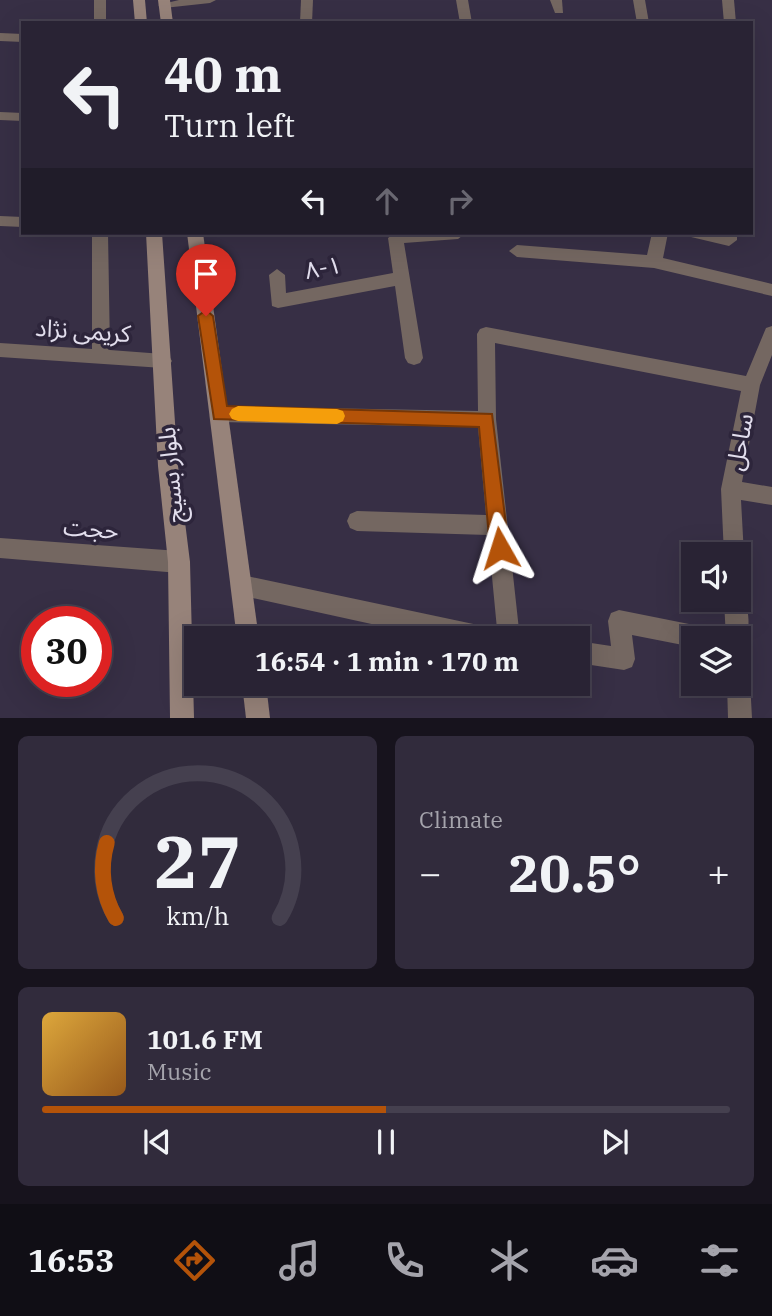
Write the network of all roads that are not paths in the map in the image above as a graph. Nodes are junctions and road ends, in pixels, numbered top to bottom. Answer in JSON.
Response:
{"nodes":[{"id":1,"x":100,"y":0,"type":"edge"},
{"id":2,"x":139,"y":0,"type":"edge"},
{"id":3,"x":210,"y":0,"type":"edge"},
{"id":4,"x":307,"y":0,"type":"edge"},
{"id":5,"x":462,"y":0,"type":"edge"},
{"id":6,"x":639,"y":0,"type":"edge"},
{"id":7,"x":728,"y":0,"type":"edge"},
{"id":8,"x":164,"y":3,"type":"edge"},
{"id":9,"x":100,"y":21,"type":"edge"},
{"id":10,"x":141,"y":21,"type":"edge"},
{"id":11,"x":167,"y":21,"type":"edge"},
{"id":12,"x":306,"y":21,"type":"edge"},
{"id":13,"x":466,"y":21,"type":"edge"},
{"id":14,"x":643,"y":21,"type":"edge"},
{"id":15,"x":730,"y":21,"type":"edge"},
{"id":16,"x":0,"y":37,"type":"edge"},
{"id":17,"x":21,"y":38,"type":"edge"},
{"id":18,"x":0,"y":116,"type":"edge"},
{"id":19,"x":21,"y":117,"type":"edge"},
{"id":20,"x":0,"y":221,"type":"edge"},
{"id":21,"x":21,"y":222,"type":"edge"},
{"id":22,"x":100,"y":235,"type":"edge"},
{"id":23,"x":154,"y":235,"type":"edge"},
{"id":24,"x":195,"y":235,"type":"edge"},
{"id":25,"x":433,"y":235,"type":"edge"},
{"id":26,"x":660,"y":235,"type":"edge"},
{"id":27,"x":705,"y":235,"type":"edge"},
{"id":28,"x":729,"y":235,"type":"edge"},
{"id":29,"x":517,"y":251,"type":"dead end"},
{"id":30,"x":654,"y":262,"type":"junction"},
{"id":31,"x":277,"y":275,"type":"dead end"},
{"id":32,"x":402,"y":278,"type":"junction"},
{"id":33,"x":772,"y":290,"type":"edge"},
{"id":34,"x":772,"y":333,"type":"edge"},
{"id":35,"x":0,"y":350,"type":"edge"},
{"id":36,"x":101,"y":356,"type":"junction"},
{"id":37,"x":414,"y":358,"type":"dead end"},
{"id":38,"x":163,"y":360,"type":"junction"},
{"id":39,"x":751,"y":385,"type":"junction"},
{"id":40,"x":219,"y":414,"type":"junction"},
{"id":41,"x":486,"y":419,"type":"junction"},
{"id":42,"x":731,"y":489,"type":"junction"},
{"id":43,"x":772,"y":496,"type":"edge"},
{"id":44,"x":357,"y":521,"type":"dead end"},
{"id":45,"x":498,"y":525,"type":"junction"},
{"id":46,"x":733,"y":542,"type":"edge"},
{"id":47,"x":0,"y":548,"type":"edge"},
{"id":48,"x":179,"y":562,"type":"junction"},
{"id":49,"x":242,"y":586,"type":"junction"},
{"id":50,"x":247,"y":626,"type":"edge"},
{"id":51,"x":432,"y":626,"type":"edge"},
{"id":52,"x":508,"y":626,"type":"edge"},
{"id":53,"x":681,"y":633,"type":"edge"},
{"id":54,"x":590,"y":654,"type":"edge"},
{"id":55,"x":255,"y":696,"type":"edge"},
{"id":56,"x":739,"y":696,"type":"edge"},
{"id":57,"x":182,"y":718,"type":"edge"},
{"id":58,"x":258,"y":718,"type":"edge"},
{"id":59,"x":740,"y":718,"type":"edge"}],
"edges":[{"from":1,"to":9,"type":"street"},
{"from":2,"to":10,"type":"main road"},
{"from":3,"to":8,"type":"street"},
{"from":4,"to":12,"type":"street"},
{"from":5,"to":13,"type":"street"},
{"from":6,"to":14,"type":"street"},
{"from":7,"to":15,"type":"street"},
{"from":8,"to":11,"type":"main road"},
{"from":16,"to":17,"type":"street"},
{"from":18,"to":19,"type":"street"},
{"from":20,"to":21,"type":"street"},
{"from":22,"to":36,"type":"street"},
{"from":23,"to":38,"type":"main road","name":"بلوار بسیج"},
{"from":24,"to":40,"type":"main road"},
{"from":25,"to":32,"type":"street"},
{"from":26,"to":30,"type":"street"},
{"from":27,"to":28,"type":"street"},
{"from":29,"to":30,"type":"street"},
{"from":30,"to":33,"type":"street"},
{"from":31,"to":32,"type":"street","name":"۸-۱"},
{"from":32,"to":37,"type":"street"},
{"from":34,"to":39,"type":"street","name":"ساحل"},
{"from":35,"to":36,"type":"street","name":"کریمی نژاد"},
{"from":36,"to":38,"type":"street","name":"کریمی نژاد"},
{"from":38,"to":48,"type":"main road","name":"بلوار بسیج"},
{"from":39,"to":41,"type":"street"},
{"from":39,"to":42,"type":"street","name":"ساحل"},
{"from":40,"to":41,"type":"street"},
{"from":40,"to":49,"type":"main road"},
{"from":41,"to":45,"type":"street"},
{"from":42,"to":43,"type":"street"},
{"from":42,"to":46,"type":"street","name":"ساحل"},
{"from":44,"to":45,"type":"street"},
{"from":45,"to":52,"type":"street"},
{"from":47,"to":48,"type":"street","name":"حجت"},
{"from":48,"to":57,"type":"main road","name":"بلوار بسیج"},
{"from":49,"to":50,"type":"main road"},
{"from":49,"to":51,"type":"street"},
{"from":53,"to":54,"type":"street"},
{"from":55,"to":58,"type":"main road"},
{"from":56,"to":59,"type":"street"}]}
